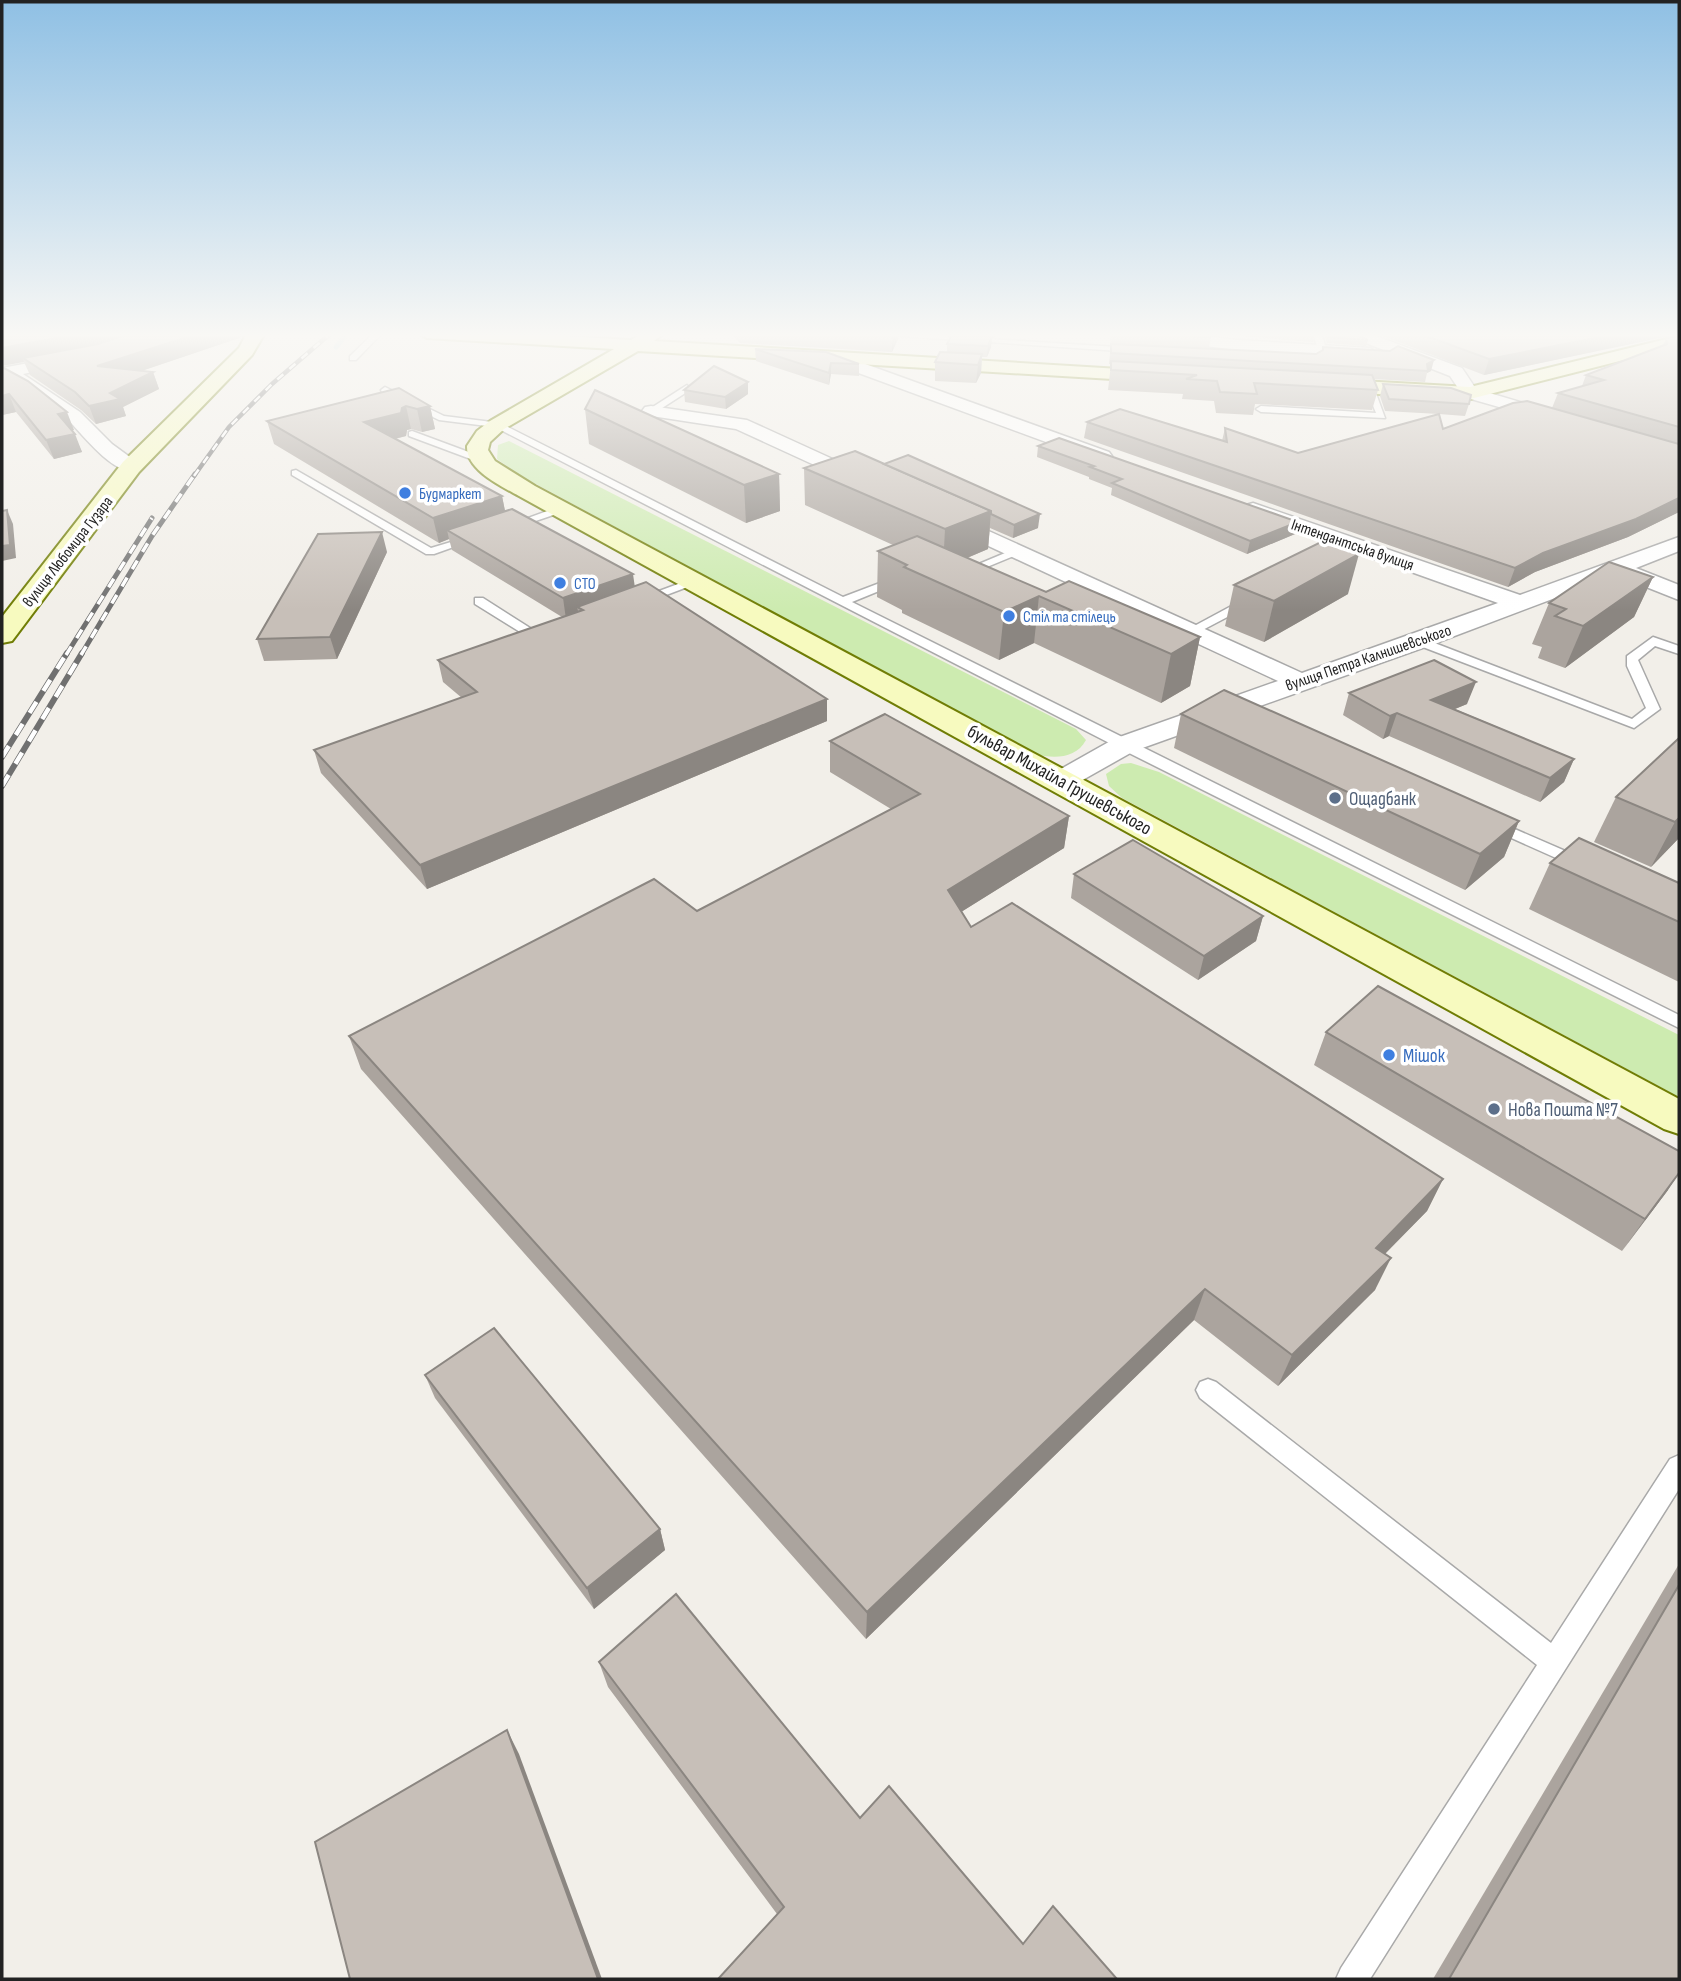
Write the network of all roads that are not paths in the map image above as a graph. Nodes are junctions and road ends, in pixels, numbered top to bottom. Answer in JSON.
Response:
{"nodes":[{"id":1,"x":83,"y":425,"type":"edge"},
{"id":2,"x":172,"y":425,"type":"edge"},
{"id":3,"x":498,"y":425,"type":"joint"},
{"id":4,"x":743,"y":425,"type":"edge"},
{"id":5,"x":1018,"y":425,"type":"edge"},
{"id":6,"x":412,"y":435,"type":"edge"},
{"id":7,"x":479,"y":459,"type":"junction"},
{"id":8,"x":1123,"y":464,"type":"edge"},
{"id":9,"x":131,"y":467,"type":"junction"},
{"id":10,"x":296,"y":473,"type":"dead end"},
{"id":11,"x":878,"y":488,"type":"edge"},
{"id":12,"x":1240,"y":505,"type":"edge"},
{"id":13,"x":561,"y":509,"type":"junction"},
{"id":14,"x":929,"y":511,"type":"edge"},
{"id":15,"x":495,"y":531,"type":"edge"},
{"id":16,"x":482,"y":535,"type":"edge"},
{"id":17,"x":1679,"y":544,"type":"edge"},
{"id":18,"x":1017,"y":551,"type":"junction"},
{"id":19,"x":1617,"y":568,"type":"junction"},
{"id":20,"x":910,"y":574,"type":"edge"},
{"id":21,"x":946,"y":580,"type":"edge"},
{"id":22,"x":694,"y":581,"type":"junction"},
{"id":23,"x":1679,"y":593,"type":"edge"},
{"id":24,"x":1253,"y":598,"type":"edge"},
{"id":25,"x":479,"y":601,"type":"dead end"},
{"id":26,"x":843,"y":601,"type":"junction"},
{"id":27,"x":1520,"y":603,"type":"junction"},
{"id":28,"x":629,"y":604,"type":"edge"},
{"id":29,"x":563,"y":628,"type":"edge"},
{"id":30,"x":1191,"y":631,"type":"junction"},
{"id":31,"x":2,"y":635,"type":"edge"},
{"id":32,"x":1419,"y":640,"type":"junction"},
{"id":33,"x":1679,"y":650,"type":"edge"},
{"id":34,"x":1299,"y":681,"type":"junction"},
{"id":35,"x":1228,"y":706,"type":"junction"},
{"id":36,"x":1254,"y":718,"type":"edge"},
{"id":37,"x":1124,"y":745,"type":"junction"},
{"id":38,"x":1062,"y":780,"type":"junction"},
{"id":39,"x":1483,"y":820,"type":"edge"},
{"id":40,"x":1597,"y":870,"type":"edge"},
{"id":41,"x":1679,"y":1022,"type":"edge"},
{"id":42,"x":1679,"y":1118,"type":"edge"},
{"id":43,"x":1209,"y":1390,"type":"dead end"},
{"id":44,"x":1679,"y":1466,"type":"edge"},
{"id":45,"x":1554,"y":1662,"type":"junction"},
{"id":46,"x":1352,"y":1979,"type":"edge"}],
"edges":[{"from":1,"to":9,"type":"street"},
{"from":2,"to":9,"type":"main road","name":"вулиця Любомира Гузара"},
{"from":3,"to":7,"type":"main road"},
{"from":3,"to":26,"type":"lane"},
{"from":4,"to":11,"type":"street"},
{"from":5,"to":8,"type":"street"},
{"from":6,"to":7,"type":"lane"},
{"from":7,"to":13,"type":"main road","name":"бульвар Михайла Грушевського"},
{"from":9,"to":31,"type":"main road","name":"вулиця Любомира Гузара"},
{"from":10,"to":16,"type":"lane"},
{"from":12,"to":27,"type":"street","name":"Інтендантська вулиця"},
{"from":13,"to":15,"type":"lane"},
{"from":13,"to":22,"type":"main road","name":"бульвар Михайла Грушевського"},
{"from":14,"to":18,"type":"street"},
{"from":17,"to":19,"type":"street","name":"вулиця Петра Калнишевського"},
{"from":18,"to":21,"type":"lane"},
{"from":18,"to":30,"type":"street"},
{"from":19,"to":23,"type":"street"},
{"from":19,"to":27,"type":"street","name":"вулиця Петра Калнишевського"},
{"from":20,"to":26,"type":"lane"},
{"from":22,"to":28,"type":"lane"},
{"from":22,"to":38,"type":"main road","name":"бульвар Михайла Грушевського"},
{"from":24,"to":30,"type":"lane"},
{"from":25,"to":29,"type":"lane"},
{"from":26,"to":37,"type":"lane"},
{"from":27,"to":32,"type":"street","name":"вулиця Петра Калнишевського"},
{"from":30,"to":34,"type":"street"},
{"from":32,"to":33,"type":"lane"},
{"from":32,"to":34,"type":"street","name":"вулиця Петра Калнишевського"},
{"from":34,"to":35,"type":"street","name":"вулиця Петра Калнишевського"},
{"from":35,"to":36,"type":"lane"},
{"from":35,"to":37,"type":"street","name":"вулиця Петра Калнишевського"},
{"from":37,"to":38,"type":"street","name":"вулиця Петра Калнишевського"},
{"from":37,"to":41,"type":"lane"},
{"from":38,"to":42,"type":"main road","name":"бульвар Михайла Грушевського"},
{"from":39,"to":40,"type":"lane"},
{"from":43,"to":45,"type":"lane"},
{"from":44,"to":45,"type":"lane"},
{"from":45,"to":46,"type":"lane"}]}
